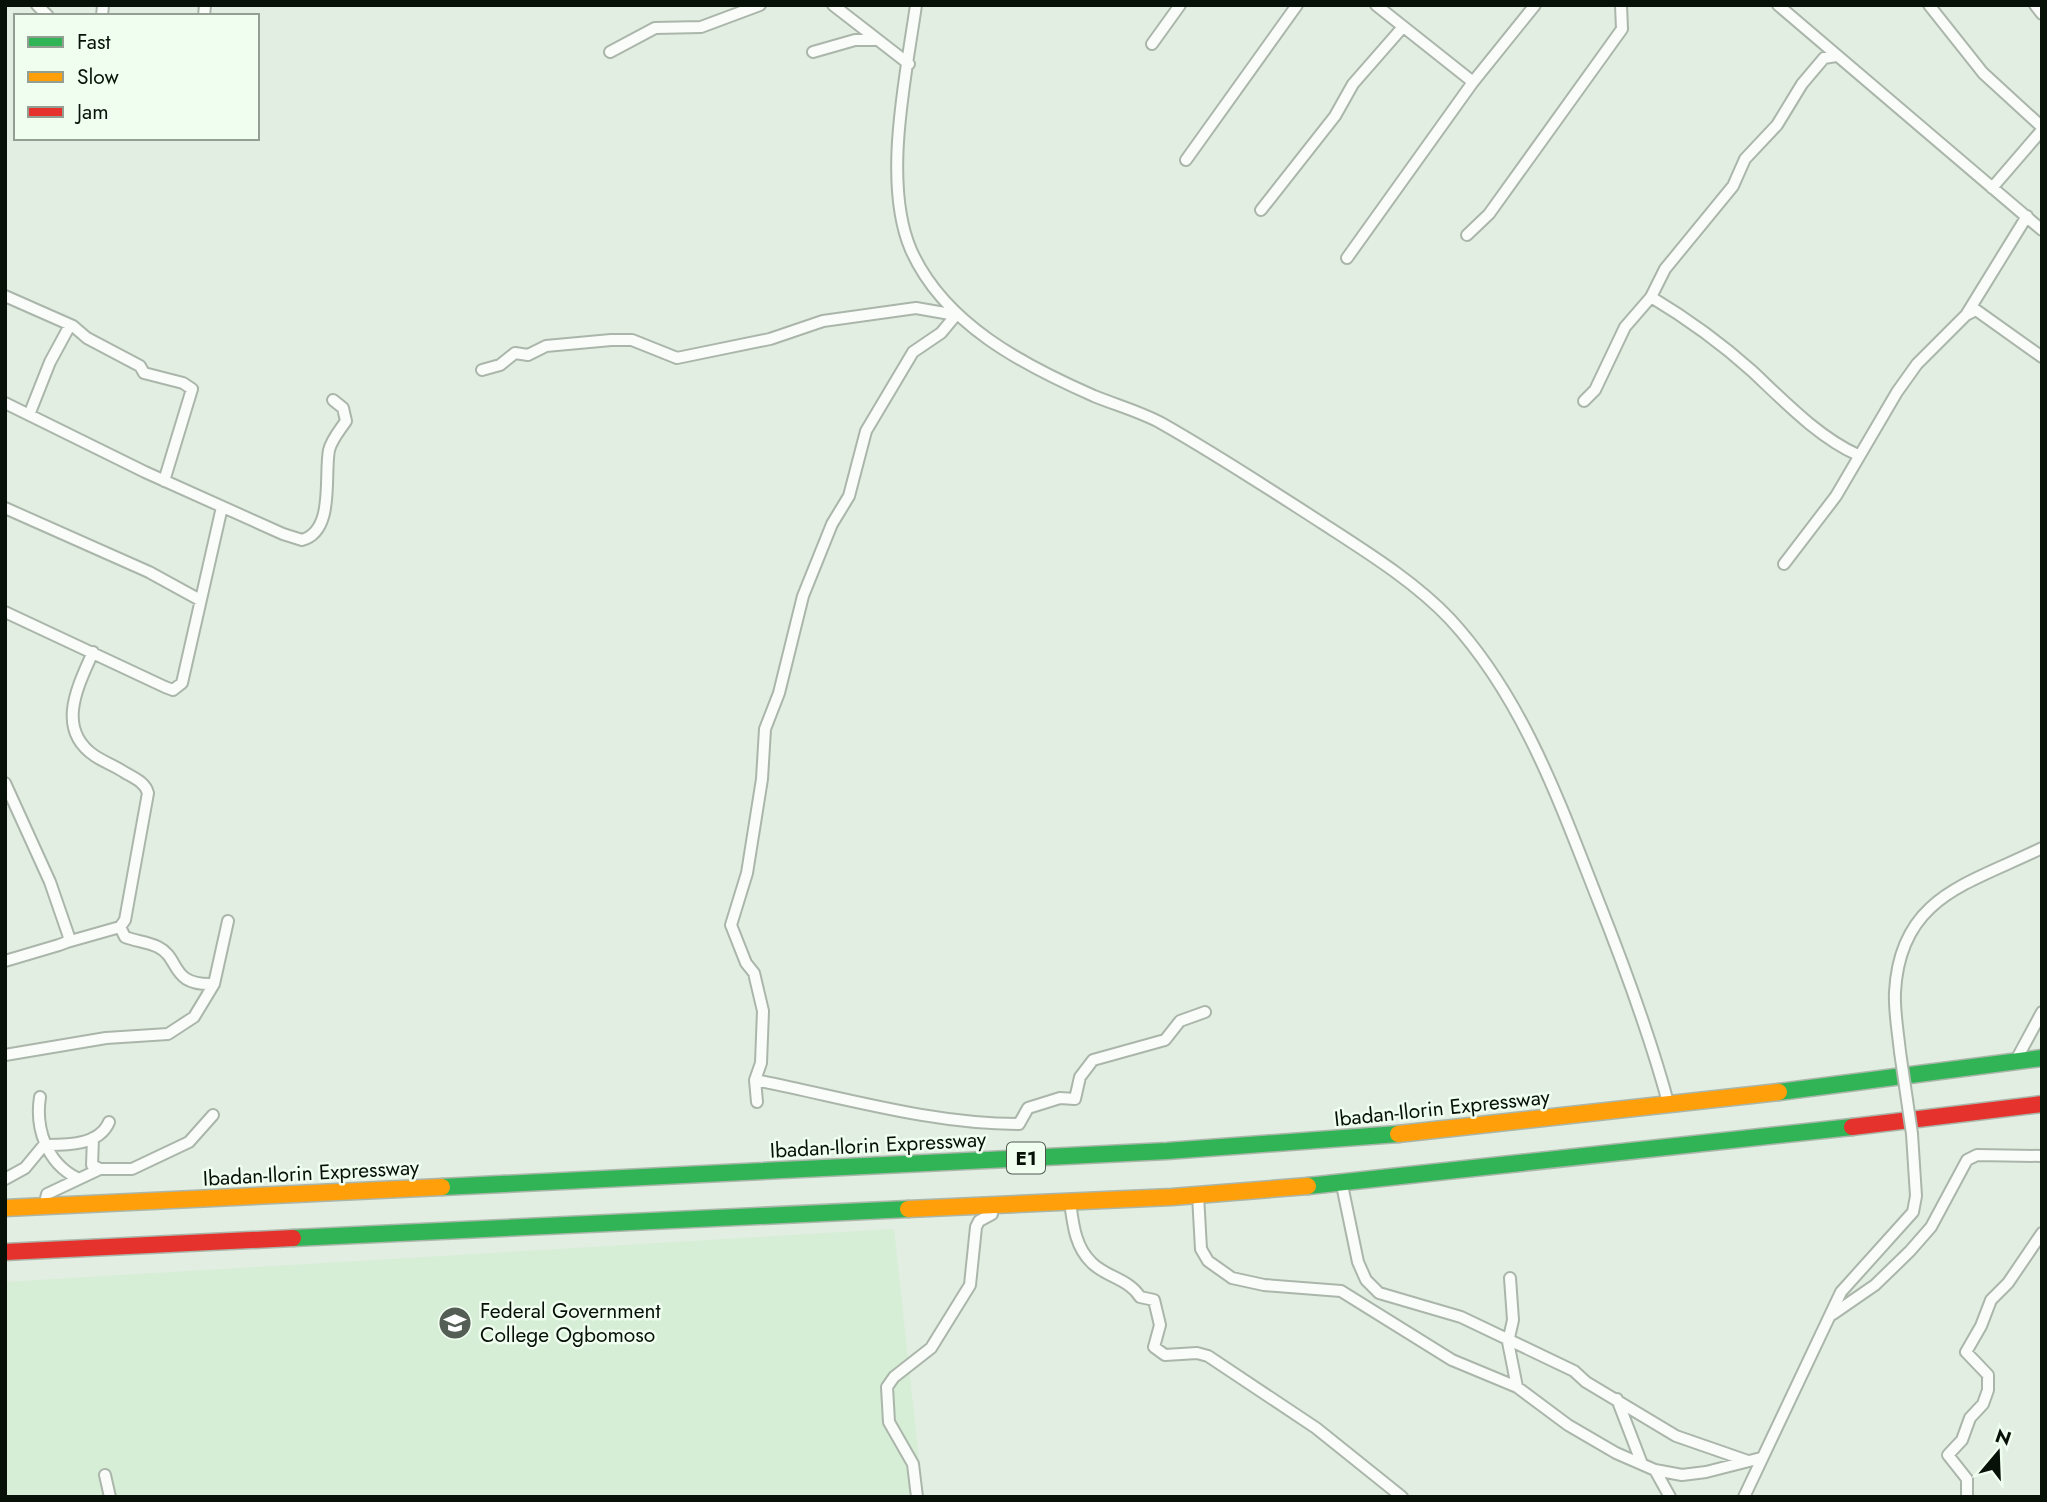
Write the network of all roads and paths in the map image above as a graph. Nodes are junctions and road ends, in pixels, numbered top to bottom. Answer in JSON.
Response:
{"nodes":[{"id":1,"x":760,"y":5,"type":"edge"},
{"id":2,"x":833,"y":5,"type":"edge"},
{"id":3,"x":916,"y":5,"type":"edge"},
{"id":4,"x":1180,"y":5,"type":"edge"},
{"id":5,"x":1297,"y":5,"type":"edge"},
{"id":6,"x":1376,"y":5,"type":"edge"},
{"id":7,"x":1520,"y":5,"type":"edge"},
{"id":8,"x":1621,"y":5,"type":"edge"},
{"id":9,"x":1779,"y":5,"type":"edge"},
{"id":10,"x":1929,"y":5,"type":"edge"},
{"id":11,"x":2035,"y":5,"type":"edge"},
{"id":12,"x":1533,"y":9,"type":"edge"},
{"id":13,"x":2042,"y":14,"type":"edge"},
{"id":14,"x":1402,"y":28,"type":"junction"},
{"id":15,"x":875,"y":40,"type":"junction"},
{"id":16,"x":1152,"y":44,"type":"dead end"},
{"id":17,"x":610,"y":52,"type":"dead end"},
{"id":18,"x":813,"y":52,"type":"dead end"},
{"id":19,"x":1836,"y":57,"type":"junction"},
{"id":20,"x":909,"y":64,"type":"junction"},
{"id":21,"x":1473,"y":82,"type":"junction"},
{"id":22,"x":2042,"y":129,"type":"edge"},
{"id":23,"x":1186,"y":160,"type":"dead end"},
{"id":24,"x":1992,"y":188,"type":"junction"},
{"id":25,"x":1261,"y":210,"type":"dead end"},
{"id":26,"x":2026,"y":216,"type":"junction"},
{"id":27,"x":2042,"y":230,"type":"edge"},
{"id":28,"x":1467,"y":235,"type":"dead end"},
{"id":29,"x":1347,"y":258,"type":"dead end"},
{"id":30,"x":5,"y":296,"type":"edge"},
{"id":31,"x":1651,"y":297,"type":"junction"},
{"id":32,"x":956,"y":315,"type":"junction"},
{"id":33,"x":1965,"y":315,"type":"junction"},
{"id":34,"x":73,"y":326,"type":"junction"},
{"id":35,"x":2042,"y":357,"type":"edge"},
{"id":36,"x":482,"y":370,"type":"dead end"},
{"id":37,"x":333,"y":400,"type":"dead end"},
{"id":38,"x":1584,"y":401,"type":"dead end"},
{"id":39,"x":5,"y":404,"type":"edge"},
{"id":40,"x":29,"y":415,"type":"junction"},
{"id":41,"x":1858,"y":455,"type":"junction"},
{"id":42,"x":164,"y":481,"type":"junction"},
{"id":43,"x":222,"y":507,"type":"junction"},
{"id":44,"x":5,"y":508,"type":"edge"},
{"id":45,"x":1784,"y":564,"type":"dead end"},
{"id":46,"x":200,"y":600,"type":"junction"},
{"id":47,"x":5,"y":612,"type":"edge"},
{"id":48,"x":93,"y":652,"type":"junction"},
{"id":49,"x":5,"y":783,"type":"edge"},
{"id":50,"x":2042,"y":848,"type":"edge"},
{"id":51,"x":228,"y":921,"type":"dead end"},
{"id":52,"x":120,"y":927,"type":"junction"},
{"id":53,"x":67,"y":943,"type":"junction"},
{"id":54,"x":5,"y":961,"type":"edge"},
{"id":55,"x":214,"y":984,"type":"junction"},
{"id":56,"x":1205,"y":1012,"type":"dead end"},
{"id":57,"x":2042,"y":1012,"type":"edge"},
{"id":58,"x":5,"y":1055,"type":"edge"},
{"id":59,"x":2042,"y":1058,"type":"edge"},
{"id":60,"x":2015,"y":1062,"type":"junction"},
{"id":61,"x":755,"y":1080,"type":"junction"},
{"id":62,"x":40,"y":1097,"type":"dead end"},
{"id":63,"x":757,"y":1102,"type":"dead end"},
{"id":64,"x":2042,"y":1104,"type":"edge"},
{"id":65,"x":1669,"y":1106,"type":"junction"},
{"id":66,"x":213,"y":1115,"type":"dead end"},
{"id":67,"x":109,"y":1122,"type":"dead end"},
{"id":68,"x":93,"y":1139,"type":"junction"},
{"id":69,"x":44,"y":1145,"type":"junction"},
{"id":70,"x":2042,"y":1156,"type":"edge"},
{"id":71,"x":100,"y":1169,"type":"junction"},
{"id":72,"x":5,"y":1178,"type":"edge"},
{"id":73,"x":77,"y":1178,"type":"junction"},
{"id":74,"x":1342,"y":1185,"type":"junction"},
{"id":75,"x":1198,"y":1195,"type":"junction"},
{"id":76,"x":1070,"y":1202,"type":"junction"},
{"id":77,"x":992,"y":1206,"type":"junction"},
{"id":78,"x":44,"y":1207,"type":"junction"},
{"id":79,"x":5,"y":1209,"type":"edge"},
{"id":80,"x":2042,"y":1233,"type":"edge"},
{"id":81,"x":5,"y":1252,"type":"edge"},
{"id":82,"x":1510,"y":1278,"type":"dead end"},
{"id":83,"x":1825,"y":1322,"type":"junction"},
{"id":84,"x":1508,"y":1340,"type":"junction"},
{"id":85,"x":1517,"y":1387,"type":"junction"},
{"id":86,"x":1617,"y":1399,"type":"junction"},
{"id":87,"x":1756,"y":1460,"type":"junction"},
{"id":88,"x":1642,"y":1464,"type":"junction"},
{"id":89,"x":1655,"y":1470,"type":"junction"},
{"id":90,"x":106,"y":1475,"type":"dead end"},
{"id":91,"x":110,"y":1497,"type":"edge"},
{"id":92,"x":917,"y":1497,"type":"edge"},
{"id":93,"x":1402,"y":1497,"type":"edge"},
{"id":94,"x":1670,"y":1497,"type":"edge"},
{"id":95,"x":1744,"y":1497,"type":"edge"},
{"id":96,"x":1967,"y":1497,"type":"edge"}],
"edges":[{"from":1,"to":17,"type":"street"},
{"from":2,"to":15,"type":"street"},
{"from":3,"to":20,"type":"street"},
{"from":4,"to":16,"type":"street"},
{"from":5,"to":23,"type":"street"},
{"from":6,"to":14,"type":"street"},
{"from":7,"to":12,"type":"street"},
{"from":8,"to":28,"type":"street"},
{"from":9,"to":19,"type":"street"},
{"from":10,"to":22,"type":"street"},
{"from":11,"to":13,"type":"street"},
{"from":12,"to":21,"type":"street"},
{"from":14,"to":21,"type":"street"},
{"from":14,"to":25,"type":"street"},
{"from":15,"to":18,"type":"street"},
{"from":15,"to":20,"type":"street"},
{"from":19,"to":24,"type":"street"},
{"from":19,"to":31,"type":"street"},
{"from":20,"to":32,"type":"street"},
{"from":21,"to":29,"type":"street"},
{"from":22,"to":24,"type":"street"},
{"from":24,"to":26,"type":"street"},
{"from":26,"to":27,"type":"street"},
{"from":26,"to":33,"type":"street"},
{"from":30,"to":34,"type":"street"},
{"from":31,"to":38,"type":"street"},
{"from":31,"to":41,"type":"street"},
{"from":32,"to":36,"type":"street"},
{"from":32,"to":61,"type":"street"},
{"from":32,"to":65,"type":"street"},
{"from":33,"to":35,"type":"street"},
{"from":33,"to":41,"type":"street"},
{"from":34,"to":40,"type":"street"},
{"from":34,"to":42,"type":"street"},
{"from":37,"to":43,"type":"street"},
{"from":39,"to":40,"type":"street"},
{"from":40,"to":42,"type":"street"},
{"from":41,"to":45,"type":"street"},
{"from":42,"to":43,"type":"street"},
{"from":43,"to":46,"type":"street"},
{"from":44,"to":46,"type":"street"},
{"from":46,"to":48,"type":"street"},
{"from":47,"to":48,"type":"street"},
{"from":48,"to":52,"type":"street"},
{"from":49,"to":53,"type":"street"},
{"from":50,"to":83,"type":"street","bridge":true},
{"from":51,"to":55,"type":"street"},
{"from":52,"to":53,"type":"street"},
{"from":52,"to":55,"type":"street"},
{"from":53,"to":54,"type":"street"},
{"from":55,"to":58,"type":"street"},
{"from":56,"to":61,"type":"street"},
{"from":57,"to":60,"type":"street"},
{"from":59,"to":60,"type":"highway","name":"Ibadan-Ilorin Expressway","number":"E1"},
{"from":60,"to":65,"type":"highway","name":"Ibadan-Ilorin Expressway","number":"E1"},
{"from":61,"to":63,"type":"street"},
{"from":62,"to":69,"type":"street"},
{"from":64,"to":74,"type":"highway","number":"E1"},
{"from":65,"to":78,"type":"highway","name":"Ibadan-Ilorin Expressway","number":"E1"},
{"from":66,"to":71,"type":"street"},
{"from":67,"to":68,"type":"street"},
{"from":68,"to":69,"type":"street"},
{"from":68,"to":71,"type":"street"},
{"from":69,"to":72,"type":"street"},
{"from":69,"to":73,"type":"street"},
{"from":70,"to":83,"type":"street"},
{"from":71,"to":73,"type":"street"},
{"from":73,"to":78,"type":"street"},
{"from":74,"to":75,"type":"highway","number":"E1"},
{"from":74,"to":84,"type":"street"},
{"from":75,"to":76,"type":"highway","number":"E1"},
{"from":75,"to":85,"type":"street"},
{"from":76,"to":77,"type":"highway","number":"E1"},
{"from":76,"to":93,"type":"street"},
{"from":77,"to":81,"type":"highway","number":"E1"},
{"from":77,"to":92,"type":"street"},
{"from":78,"to":79,"type":"highway","name":"Ibadan-Ilorin Expressway","number":"E1"},
{"from":80,"to":96,"type":"street"},
{"from":82,"to":84,"type":"street"},
{"from":83,"to":87,"type":"street"},
{"from":84,"to":85,"type":"street"},
{"from":84,"to":86,"type":"street"},
{"from":85,"to":88,"type":"street"},
{"from":86,"to":87,"type":"street"},
{"from":86,"to":88,"type":"street"},
{"from":87,"to":89,"type":"street"},
{"from":87,"to":95,"type":"street"},
{"from":88,"to":89,"type":"street"},
{"from":89,"to":94,"type":"street"},
{"from":90,"to":91,"type":"street"}]}
